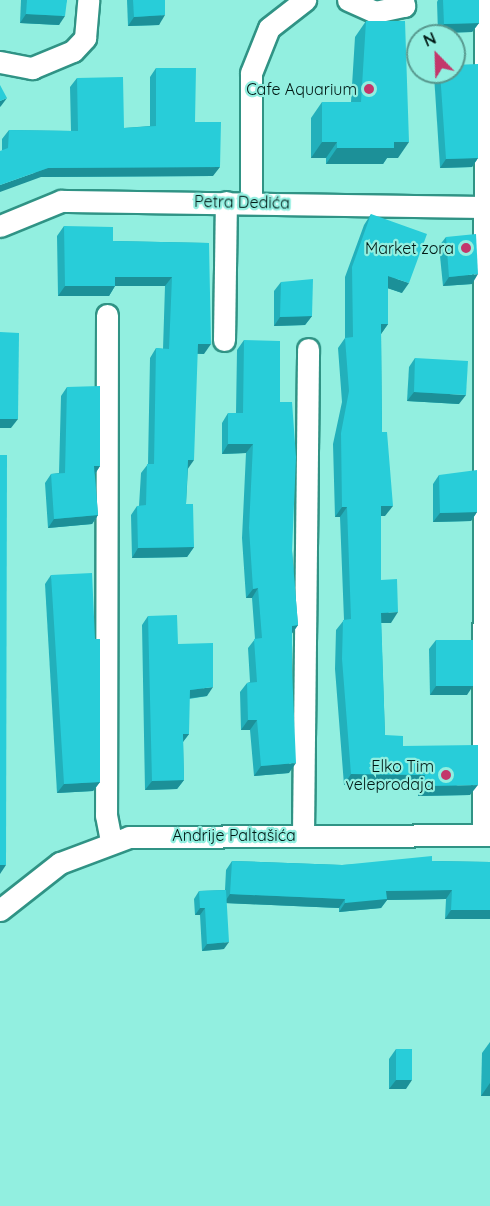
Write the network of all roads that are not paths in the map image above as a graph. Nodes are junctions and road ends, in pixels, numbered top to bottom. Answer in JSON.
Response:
{"nodes":[{"id":1,"x":88,"y":0,"type":"edge"},
{"id":2,"x":305,"y":0,"type":"edge"},
{"id":3,"x":348,"y":0,"type":"edge"},
{"id":4,"x":404,"y":0,"type":"edge"},
{"id":5,"x":485,"y":0,"type":"edge"},
{"id":6,"x":0,"y":62,"type":"edge"},
{"id":7,"x":226,"y":202,"type":"junction"},
{"id":8,"x":251,"y":202,"type":"junction"},
{"id":9,"x":487,"y":207,"type":"edge"},
{"id":10,"x":0,"y":226,"type":"edge"},
{"id":11,"x":107,"y":315,"type":"dead end"},
{"id":12,"x":224,"y":340,"type":"dead end"},
{"id":13,"x":308,"y":350,"type":"dead end"},
{"id":14,"x":303,"y":834,"type":"junction"},
{"id":15,"x":486,"y":835,"type":"edge"},
{"id":16,"x":111,"y":842,"type":"junction"},
{"id":17,"x":0,"y":910,"type":"edge"}],
"edges":[{"from":1,"to":6,"type":"street"},
{"from":2,"to":8,"type":"street"},
{"from":3,"to":4,"type":"street"},
{"from":5,"to":9,"type":"street"},
{"from":7,"to":8,"type":"street","name":"Petra Dedića"},
{"from":7,"to":10,"type":"street","name":"Petra Dedića"},
{"from":7,"to":12,"type":"street"},
{"from":8,"to":9,"type":"street","name":"Petra Dedića"},
{"from":9,"to":15,"type":"street"},
{"from":11,"to":16,"type":"street"},
{"from":13,"to":14,"type":"street"},
{"from":14,"to":15,"type":"street","name":"Andrije Paltašića"},
{"from":14,"to":16,"type":"street","name":"Andrije Paltašića"},
{"from":16,"to":17,"type":"street","name":"Andrije Paltašića"}]}
